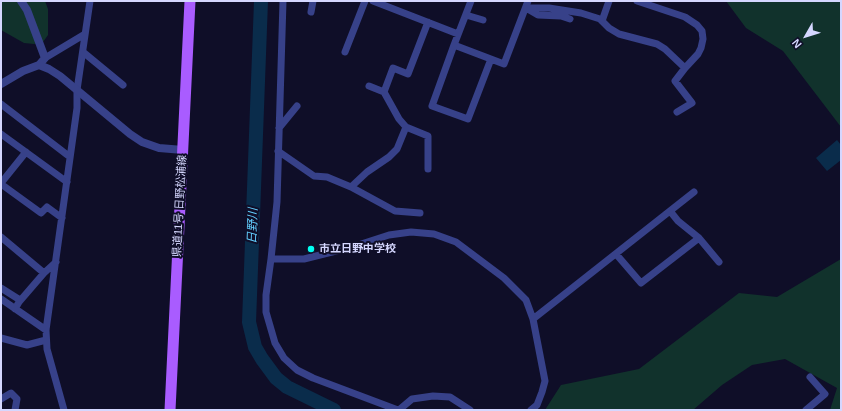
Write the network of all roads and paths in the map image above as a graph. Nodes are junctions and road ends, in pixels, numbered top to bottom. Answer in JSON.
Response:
{"nodes":[{"id":1,"x":20,"y":1,"type":"edge"},
{"id":2,"x":90,"y":1,"type":"edge"},
{"id":3,"x":190,"y":1,"type":"edge"},
{"id":4,"x":283,"y":1,"type":"edge"},
{"id":5,"x":365,"y":1,"type":"edge"},
{"id":6,"x":373,"y":1,"type":"edge"},
{"id":7,"x":471,"y":1,"type":"edge"},
{"id":8,"x":609,"y":1,"type":"edge"},
{"id":9,"x":637,"y":1,"type":"edge"},
{"id":10,"x":311,"y":2,"type":"edge"},
{"id":11,"x":527,"y":4,"type":"edge"},
{"id":12,"x":310,"y":12,"type":"dead end"},
{"id":13,"x":466,"y":14,"type":"junction"},
{"id":14,"x":570,"y":19,"type":"dead end"},
{"id":15,"x":483,"y":20,"type":"dead end"},
{"id":16,"x":602,"y":21,"type":"junction"},
{"id":17,"x":428,"y":22,"type":"junction"},
{"id":18,"x":85,"y":34,"type":"junction"},
{"id":19,"x":458,"y":34,"type":"junction"},
{"id":20,"x":454,"y":45,"type":"junction"},
{"id":21,"x":83,"y":52,"type":"junction"},
{"id":22,"x":345,"y":52,"type":"dead end"},
{"id":23,"x":45,"y":58,"type":"junction"},
{"id":24,"x":491,"y":59,"type":"junction"},
{"id":25,"x":39,"y":65,"type":"junction"},
{"id":26,"x":685,"y":68,"type":"junction"},
{"id":27,"x":1,"y":84,"type":"edge"},
{"id":28,"x":123,"y":85,"type":"dead end"},
{"id":29,"x":369,"y":86,"type":"dead end"},
{"id":30,"x":77,"y":90,"type":"junction"},
{"id":31,"x":384,"y":92,"type":"junction"},
{"id":32,"x":1,"y":104,"type":"edge"},
{"id":33,"x":297,"y":106,"type":"dead end"},
{"id":34,"x":677,"y":112,"type":"dead end"},
{"id":35,"x":406,"y":127,"type":"junction"},
{"id":36,"x":279,"y":128,"type":"junction"},
{"id":37,"x":1,"y":134,"type":"edge"},
{"id":38,"x":183,"y":150,"type":"junction"},
{"id":39,"x":278,"y":151,"type":"junction"},
{"id":40,"x":26,"y":152,"type":"junction"},
{"id":41,"x":70,"y":157,"type":"junction"},
{"id":42,"x":428,"y":170,"type":"dead end"},
{"id":43,"x":67,"y":182,"type":"junction"},
{"id":44,"x":1,"y":183,"type":"edge"},
{"id":45,"x":351,"y":187,"type":"junction"},
{"id":46,"x":694,"y":192,"type":"dead end"},
{"id":47,"x":670,"y":211,"type":"junction"},
{"id":48,"x":420,"y":212,"type":"dead end"},
{"id":49,"x":62,"y":218,"type":"junction"},
{"id":50,"x":1,"y":237,"type":"edge"},
{"id":51,"x":699,"y":238,"type":"junction"},
{"id":52,"x":616,"y":254,"type":"junction"},
{"id":53,"x":271,"y":259,"type":"junction"},
{"id":54,"x":56,"y":262,"type":"junction"},
{"id":55,"x":719,"y":262,"type":"dead end"},
{"id":56,"x":44,"y":273,"type":"junction"},
{"id":57,"x":1,"y":288,"type":"edge"},
{"id":58,"x":1,"y":299,"type":"edge"},
{"id":59,"x":20,"y":300,"type":"junction"},
{"id":60,"x":15,"y":309,"type":"junction"},
{"id":61,"x":533,"y":319,"type":"junction"},
{"id":62,"x":46,"y":330,"type":"junction"},
{"id":63,"x":1,"y":338,"type":"edge"},
{"id":64,"x":46,"y":340,"type":"junction"},
{"id":65,"x":810,"y":377,"type":"dead end"},
{"id":66,"x":1,"y":399,"type":"edge"},
{"id":67,"x":15,"y":410,"type":"edge"},
{"id":68,"x":64,"y":410,"type":"edge"},
{"id":69,"x":170,"y":410,"type":"edge"},
{"id":70,"x":399,"y":410,"type":"edge"},
{"id":71,"x":470,"y":410,"type":"edge"},
{"id":72,"x":531,"y":410,"type":"edge"},
{"id":73,"x":806,"y":410,"type":"edge"}],
"edges":[{"from":1,"to":23,"type":"street"},
{"from":2,"to":18,"type":"street"},
{"from":3,"to":38,"type":"main road","name":"県道11号 日野松浦線"},
{"from":4,"to":36,"type":"street"},
{"from":5,"to":22,"type":"street"},
{"from":6,"to":17,"type":"street"},
{"from":7,"to":13,"type":"street"},
{"from":8,"to":16,"type":"street"},
{"from":9,"to":26,"type":"street"},
{"from":10,"to":12,"type":"street"},
{"from":11,"to":14,"type":"street"},
{"from":11,"to":16,"type":"street"},
{"from":11,"to":24,"type":"street"},
{"from":13,"to":15,"type":"street"},
{"from":13,"to":19,"type":"street"},
{"from":16,"to":26,"type":"street"},
{"from":17,"to":19,"type":"street"},
{"from":17,"to":31,"type":"street"},
{"from":18,"to":21,"type":"street"},
{"from":18,"to":23,"type":"street"},
{"from":19,"to":20,"type":"street"},
{"from":20,"to":24,"type":"street"},
{"from":20,"to":24,"type":"street"},
{"from":21,"to":28,"type":"street"},
{"from":21,"to":30,"type":"street"},
{"from":23,"to":25,"type":"street"},
{"from":25,"to":27,"type":"street"},
{"from":25,"to":30,"type":"street"},
{"from":26,"to":34,"type":"street"},
{"from":29,"to":31,"type":"street"},
{"from":30,"to":38,"type":"street"},
{"from":30,"to":41,"type":"street"},
{"from":31,"to":35,"type":"street"},
{"from":32,"to":41,"type":"street"},
{"from":33,"to":36,"type":"street"},
{"from":35,"to":42,"type":"street"},
{"from":35,"to":45,"type":"street"},
{"from":36,"to":39,"type":"street"},
{"from":37,"to":40,"type":"street"},
{"from":38,"to":69,"type":"main road","name":"県道11号 日野松浦線"},
{"from":39,"to":45,"type":"street"},
{"from":39,"to":53,"type":"street"},
{"from":40,"to":43,"type":"street"},
{"from":40,"to":44,"type":"street"},
{"from":41,"to":43,"type":"street"},
{"from":43,"to":49,"type":"street"},
{"from":44,"to":49,"type":"street"},
{"from":45,"to":48,"type":"street"},
{"from":46,"to":47,"type":"street"},
{"from":47,"to":51,"type":"street"},
{"from":47,"to":52,"type":"street"},
{"from":49,"to":54,"type":"street"},
{"from":50,"to":56,"type":"street"},
{"from":51,"to":52,"type":"street"},
{"from":51,"to":55,"type":"street"},
{"from":52,"to":61,"type":"street"},
{"from":53,"to":61,"type":"street"},
{"from":53,"to":70,"type":"street"},
{"from":54,"to":56,"type":"street"},
{"from":54,"to":62,"type":"street"},
{"from":56,"to":59,"type":"street"},
{"from":57,"to":59,"type":"street"},
{"from":58,"to":60,"type":"street"},
{"from":59,"to":60,"type":"street"},
{"from":60,"to":62,"type":"street"},
{"from":61,"to":72,"type":"street"},
{"from":62,"to":64,"type":"street"},
{"from":63,"to":64,"type":"street"},
{"from":64,"to":68,"type":"street"},
{"from":65,"to":73,"type":"street"},
{"from":66,"to":67,"type":"street"},
{"from":70,"to":71,"type":"street"}]}
